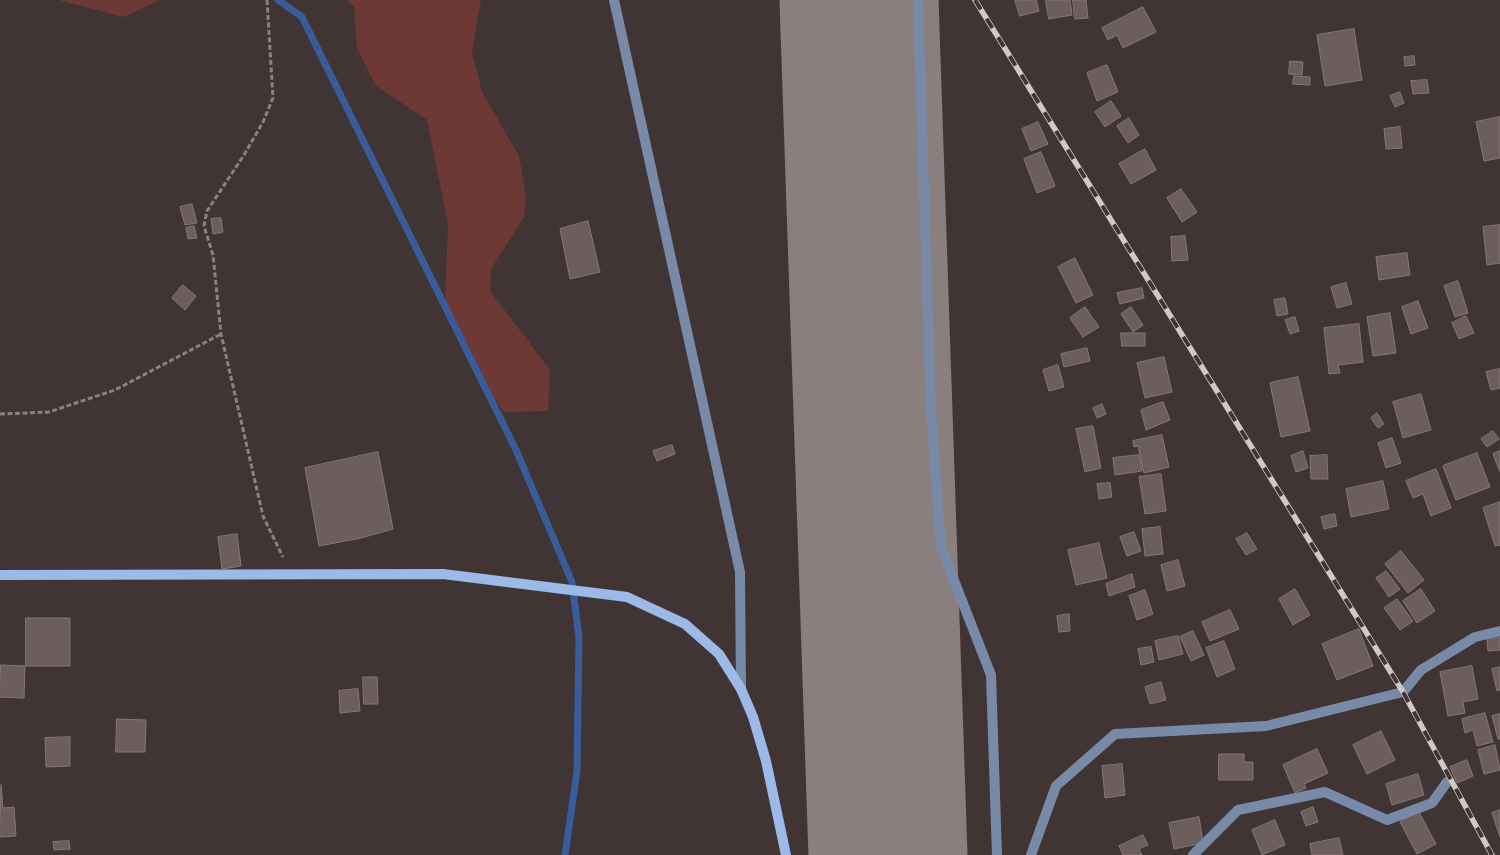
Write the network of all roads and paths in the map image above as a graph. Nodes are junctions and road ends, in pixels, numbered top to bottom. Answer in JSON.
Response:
{"nodes":[{"id":1,"x":267,"y":0,"type":"edge"},
{"id":2,"x":614,"y":0,"type":"edge"},
{"id":3,"x":918,"y":0,"type":"edge"},
{"id":4,"x":221,"y":334,"type":"junction"},
{"id":5,"x":0,"y":414,"type":"edge"},
{"id":6,"x":285,"y":573,"type":"junction"},
{"id":7,"x":0,"y":575,"type":"edge"},
{"id":8,"x":1500,"y":631,"type":"edge"},
{"id":9,"x":741,"y":689,"type":"junction"},
{"id":10,"x":1447,"y":782,"type":"dead end"},
{"id":11,"x":786,"y":855,"type":"edge"},
{"id":12,"x":997,"y":855,"type":"edge"},
{"id":13,"x":1031,"y":855,"type":"edge"},
{"id":14,"x":1193,"y":855,"type":"edge"}],
"edges":[{"from":1,"to":4,"type":"path"},
{"from":2,"to":9,"type":"street"},
{"from":3,"to":12,"type":"street"},
{"from":4,"to":5,"type":"path"},
{"from":4,"to":6,"type":"path"},
{"from":6,"to":7,"type":"main road"},
{"from":6,"to":9,"type":"main road"},
{"from":8,"to":13,"type":"street"},
{"from":9,"to":11,"type":"main road"},
{"from":10,"to":14,"type":"street"}]}
